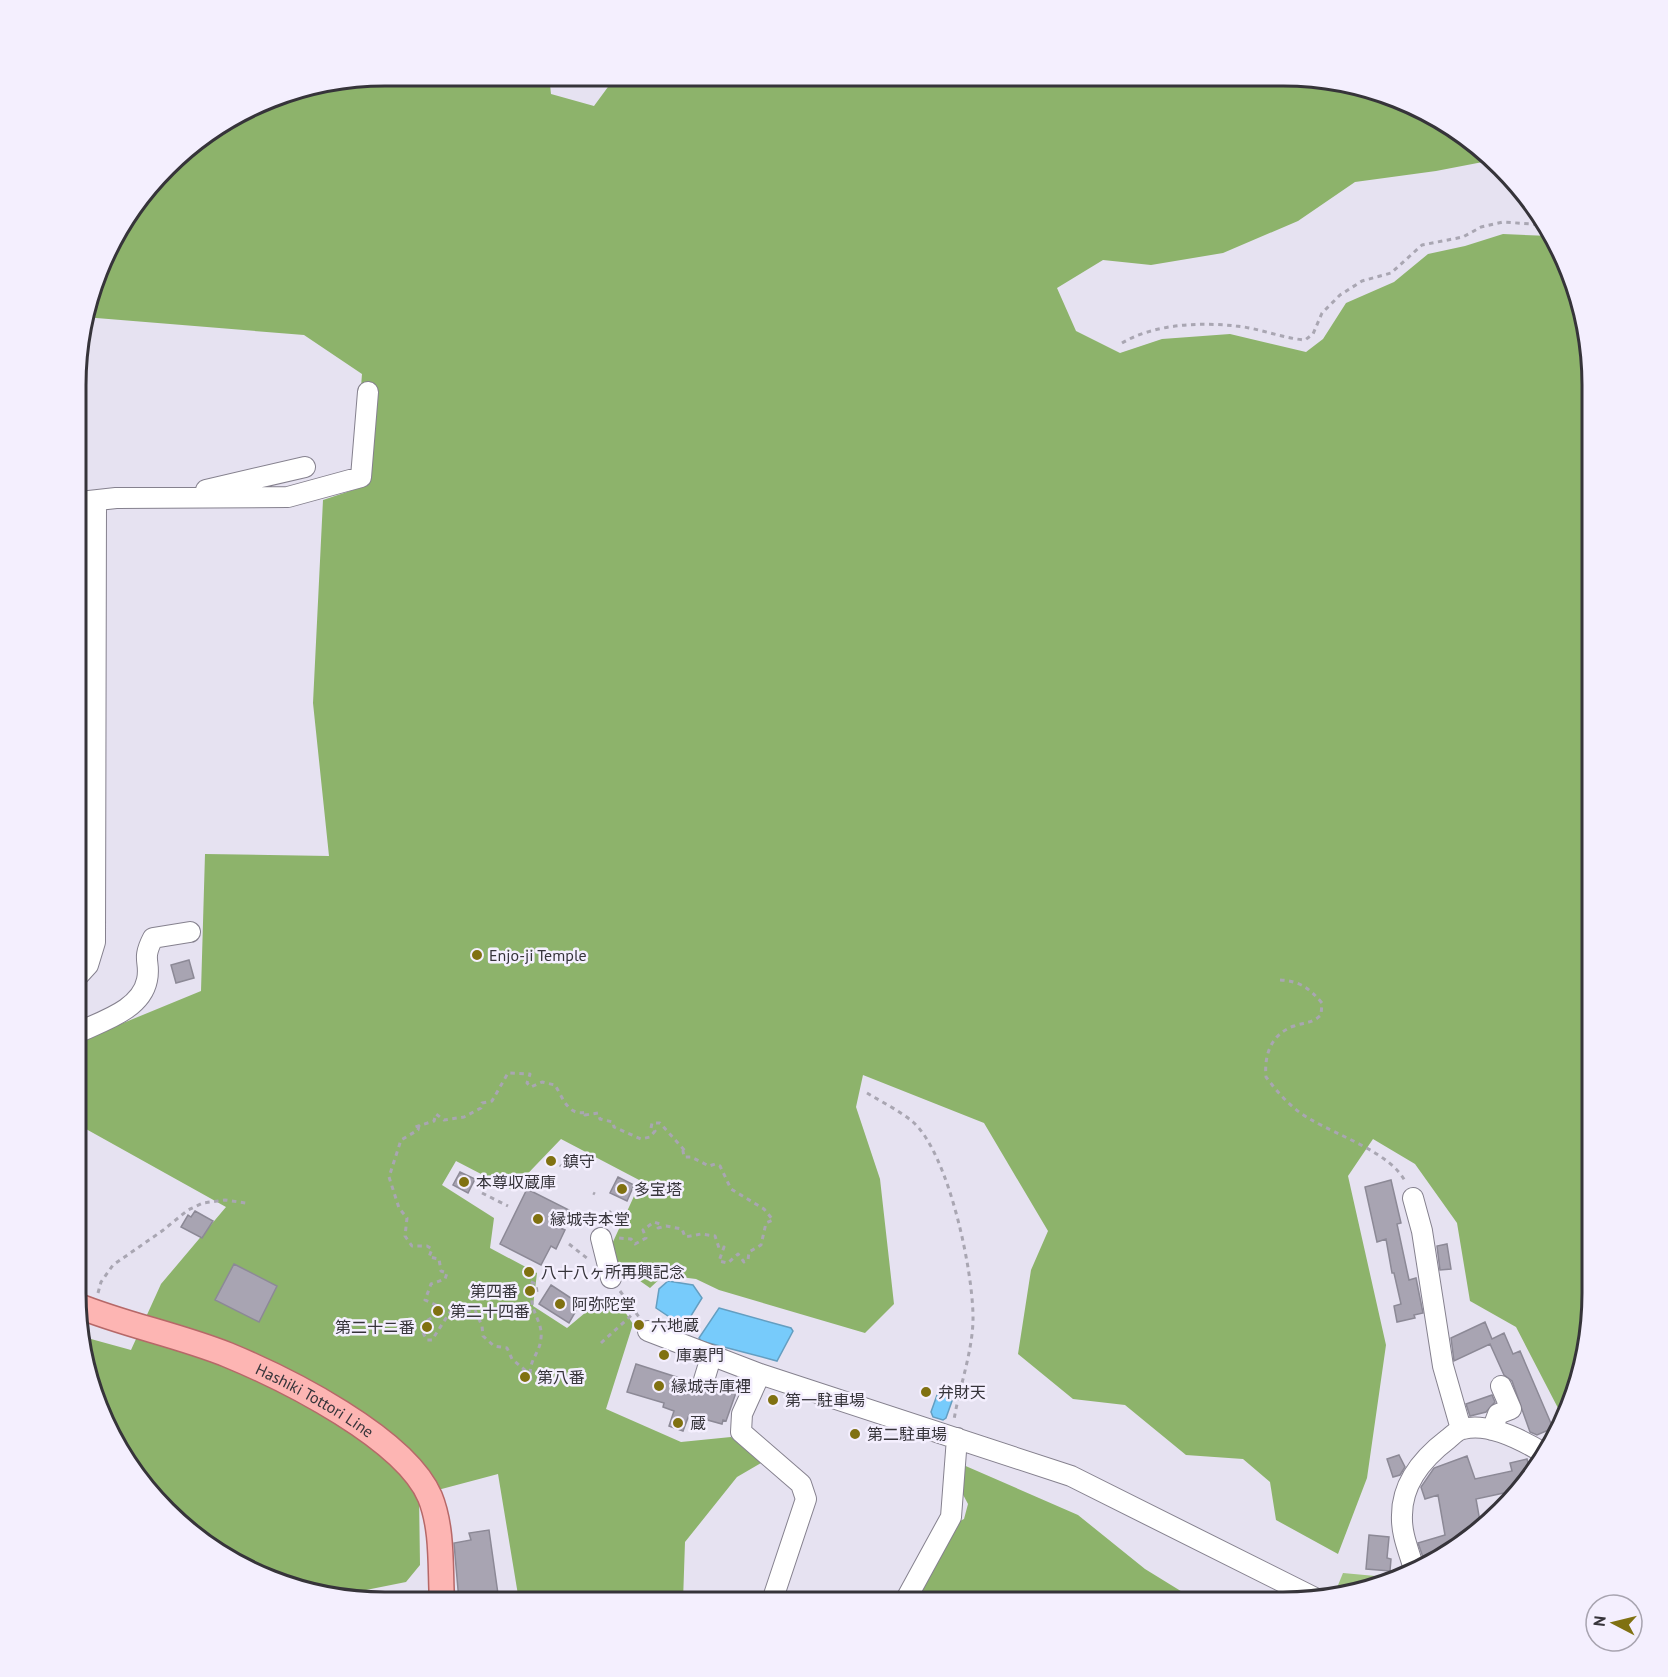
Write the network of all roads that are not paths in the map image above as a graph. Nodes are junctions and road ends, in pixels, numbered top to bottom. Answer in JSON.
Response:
{"nodes":[{"id":1,"x":368,"y":392,"type":"dead end"},
{"id":2,"x":305,"y":467,"type":"dead end"},
{"id":3,"x":197,"y":498,"type":"junction"},
{"id":4,"x":88,"y":502,"type":"edge"},
{"id":5,"x":190,"y":932,"type":"dead end"},
{"id":6,"x":86,"y":967,"type":"edge"},
{"id":7,"x":86,"y":1029,"type":"edge"},
{"id":8,"x":1413,"y":1198,"type":"road end"},
{"id":9,"x":607,"y":1238,"type":"road end"},
{"id":10,"x":611,"y":1278,"type":"road end"},
{"id":11,"x":86,"y":1310,"type":"edge"},
{"id":12,"x":648,"y":1331,"type":"road end"},
{"id":13,"x":711,"y":1357,"type":"junction"},
{"id":14,"x":760,"y":1374,"type":"junction"},
{"id":15,"x":704,"y":1380,"type":"dead end"},
{"id":16,"x":1501,"y":1386,"type":"dead end"},
{"id":17,"x":1461,"y":1429,"type":"junction"},
{"id":18,"x":1492,"y":1430,"type":"junction"},
{"id":19,"x":954,"y":1437,"type":"junction"},
{"id":20,"x":1537,"y":1450,"type":"edge"},
{"id":21,"x":1412,"y":1563,"type":"edge"},
{"id":22,"x":1301,"y":1591,"type":"edge"},
{"id":23,"x":442,"y":1592,"type":"edge"},
{"id":24,"x":775,"y":1592,"type":"edge"},
{"id":25,"x":910,"y":1592,"type":"edge"}],
"edges":[{"from":1,"to":3,"type":"street"},
{"from":2,"to":3,"type":"street"},
{"from":3,"to":4,"type":"street"},
{"from":4,"to":6,"type":"street"},
{"from":5,"to":7,"type":"street"},
{"from":8,"to":17,"type":"street"},
{"from":9,"to":10,"type":"street"},
{"from":11,"to":23,"type":"main road","name":"Hashiki Tottori Line"},
{"from":12,"to":13,"type":"street"},
{"from":13,"to":14,"type":"street"},
{"from":13,"to":15,"type":"street"},
{"from":14,"to":19,"type":"street"},
{"from":14,"to":24,"type":"street"},
{"from":16,"to":18,"type":"street"},
{"from":17,"to":18,"type":"street"},
{"from":17,"to":21,"type":"street"},
{"from":18,"to":20,"type":"street"},
{"from":19,"to":22,"type":"street"},
{"from":19,"to":25,"type":"street"}]}
